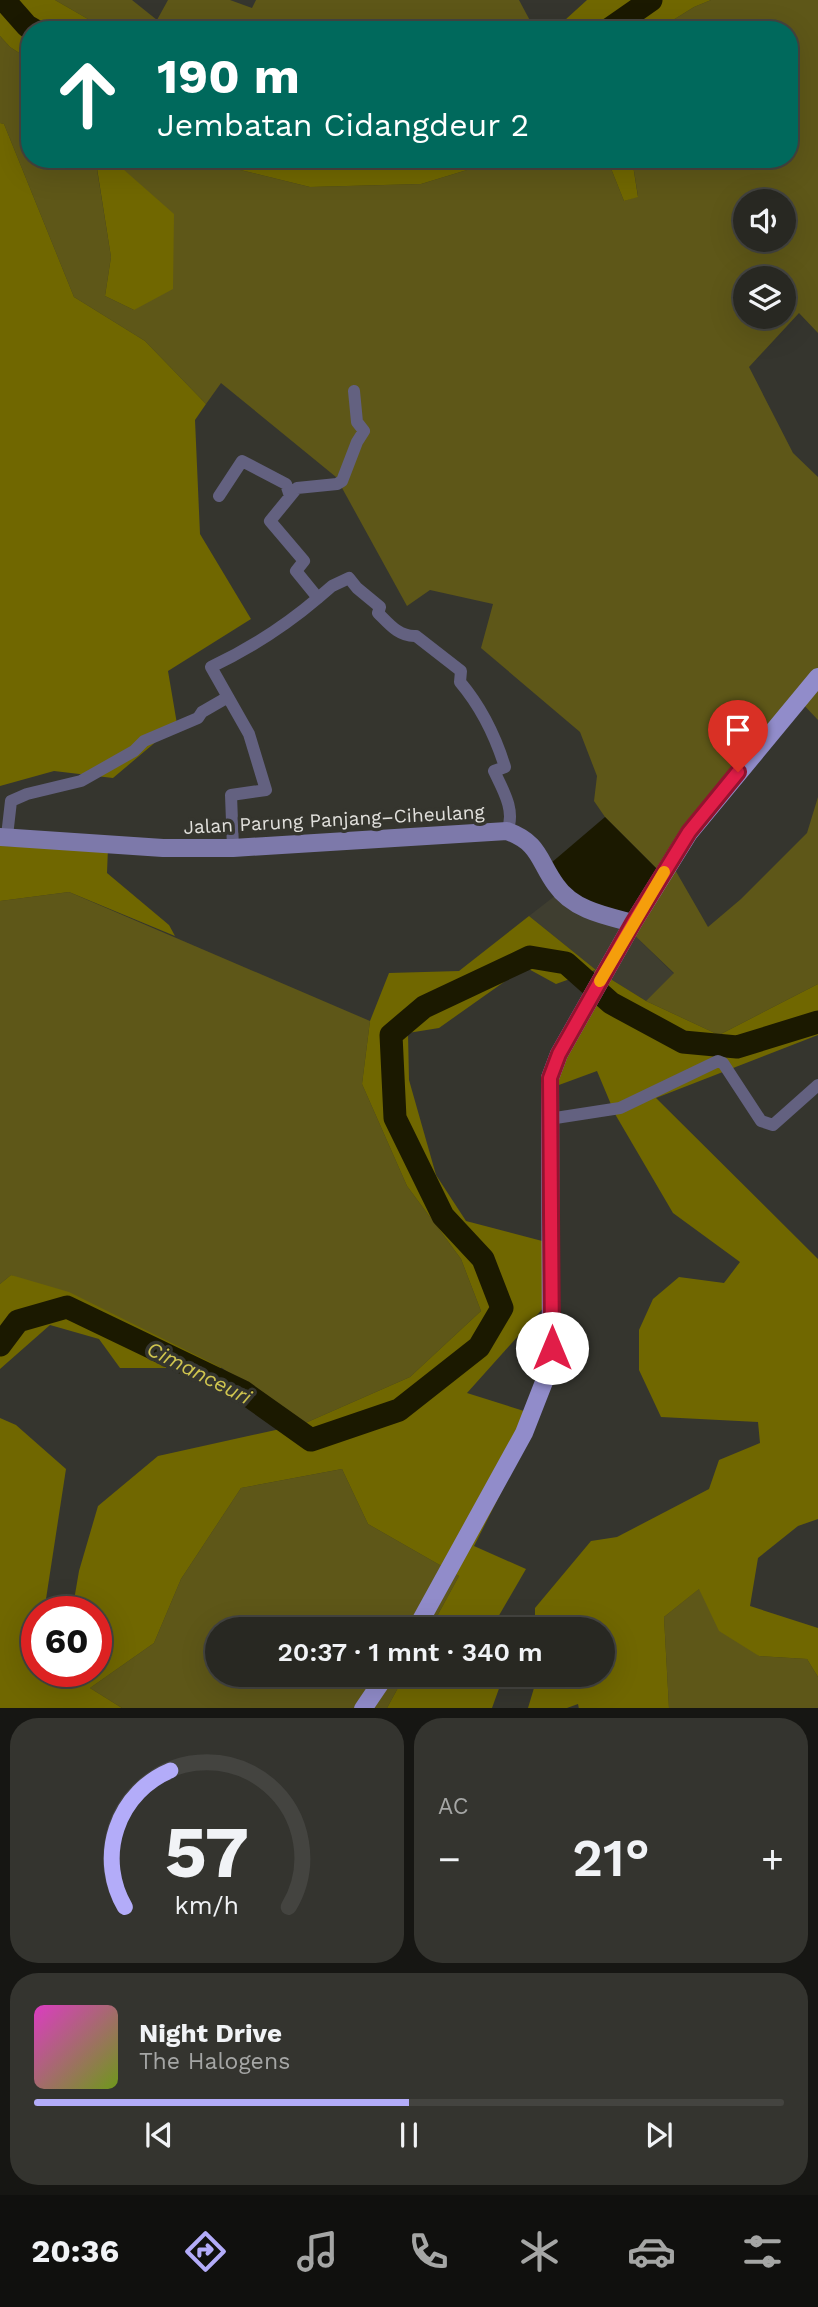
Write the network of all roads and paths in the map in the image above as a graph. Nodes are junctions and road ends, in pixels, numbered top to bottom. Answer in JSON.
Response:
{"nodes":[{"id":1,"x":354,"y":391,"type":"dead end"},
{"id":2,"x":219,"y":496,"type":"dead end"},
{"id":3,"x":290,"y":496,"type":"junction"},
{"id":4,"x":318,"y":598,"type":"junction"},
{"id":5,"x":818,"y":677,"type":"edge"},
{"id":6,"x":228,"y":698,"type":"junction"},
{"id":7,"x":507,"y":831,"type":"junction"},
{"id":8,"x":4,"y":836,"type":"edge"},
{"id":9,"x":233,"y":848,"type":"junction"},
{"id":10,"x":633,"y":923,"type":"junction"},
{"id":11,"x":818,"y":1086,"type":"edge"},
{"id":12,"x":549,"y":1119,"type":"junction"},
{"id":13,"x":423,"y":1617,"type":"edge"},
{"id":14,"x":378,"y":1687,"type":"edge"},
{"id":15,"x":364,"y":1708,"type":"edge"}],
"edges":[{"from":1,"to":3,"type":"street"},
{"from":2,"to":3,"type":"street"},
{"from":3,"to":4,"type":"street"},
{"from":4,"to":6,"type":"street"},
{"from":4,"to":7,"type":"street"},
{"from":5,"to":10,"type":"main road"},
{"from":6,"to":8,"type":"street"},
{"from":6,"to":9,"type":"street"},
{"from":7,"to":9,"type":"street","name":"Jalan Parung Panjang–Ciheulang"},
{"from":7,"to":10,"type":"street","name":"Jalan Parung Panjang–Ciheulang"},
{"from":8,"to":9,"type":"street","name":"Jalan Parung Panjang–Ciheulang"},
{"from":10,"to":12,"type":"main road"},
{"from":11,"to":12,"type":"street"},
{"from":12,"to":13,"type":"main road"},
{"from":14,"to":15,"type":"main road"}]}
